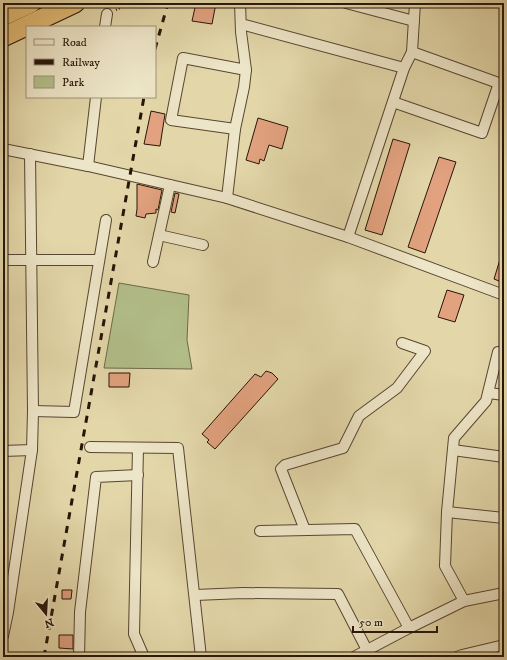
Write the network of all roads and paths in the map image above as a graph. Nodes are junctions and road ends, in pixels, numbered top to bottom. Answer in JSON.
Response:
{"nodes":[{"id":1,"x":31,"y":3,"type":"edge"},
{"id":2,"x":75,"y":3,"type":"edge"},
{"id":3,"x":131,"y":3,"type":"edge"},
{"id":4,"x":240,"y":3,"type":"edge"},
{"id":5,"x":346,"y":3,"type":"edge"},
{"id":6,"x":415,"y":3,"type":"edge"},
{"id":7,"x":107,"y":14,"type":"joint"},
{"id":8,"x":3,"y":16,"type":"edge"},
{"id":9,"x":414,"y":21,"type":"junction"},
{"id":10,"x":241,"y":24,"type":"junction"},
{"id":11,"x":26,"y":26,"type":"edge"},
{"id":12,"x":26,"y":26,"type":"edge"},
{"id":13,"x":105,"y":26,"type":"edge"},
{"id":14,"x":3,"y":37,"type":"edge"},
{"id":15,"x":412,"y":52,"type":"junction"},
{"id":16,"x":404,"y":68,"type":"junction"},
{"id":17,"x":246,"y":70,"type":"junction"},
{"id":18,"x":501,"y":84,"type":"edge"},
{"id":19,"x":96,"y":98,"type":"edge"},
{"id":20,"x":393,"y":102,"type":"junction"},
{"id":21,"x":236,"y":129,"type":"junction"},
{"id":22,"x":3,"y":149,"type":"edge"},
{"id":23,"x":30,"y":154,"type":"junction"},
{"id":24,"x":88,"y":166,"type":"junction"},
{"id":25,"x":170,"y":185,"type":"junction"},
{"id":26,"x":226,"y":198,"type":"junction"},
{"id":27,"x":106,"y":220,"type":"dead end"},
{"id":28,"x":159,"y":235,"type":"junction"},
{"id":29,"x":348,"y":237,"type":"junction"},
{"id":30,"x":203,"y":245,"type":"dead end"},
{"id":31,"x":3,"y":260,"type":"edge"},
{"id":32,"x":31,"y":260,"type":"junction"},
{"id":33,"x":99,"y":260,"type":"junction"},
{"id":34,"x":153,"y":262,"type":"dead end"},
{"id":35,"x":504,"y":295,"type":"edge"},
{"id":36,"x":402,"y":343,"type":"dead end"},
{"id":37,"x":498,"y":352,"type":"dead end"},
{"id":38,"x":489,"y":393,"type":"junction"},
{"id":39,"x":504,"y":395,"type":"edge"},
{"id":40,"x":33,"y":411,"type":"junction"},
{"id":41,"x":90,"y":447,"type":"dead end"},
{"id":42,"x":138,"y":448,"type":"junction"},
{"id":43,"x":32,"y":450,"type":"junction"},
{"id":44,"x":453,"y":450,"type":"junction"},
{"id":45,"x":3,"y":451,"type":"edge"},
{"id":46,"x":504,"y":457,"type":"edge"},
{"id":47,"x":138,"y":475,"type":"junction"},
{"id":48,"x":447,"y":512,"type":"junction"},
{"id":49,"x":504,"y":518,"type":"edge"},
{"id":50,"x":305,"y":530,"type":"junction"},
{"id":51,"x":260,"y":531,"type":"dead end"},
{"id":52,"x":504,"y":593,"type":"edge"},
{"id":53,"x":194,"y":595,"type":"junction"},
{"id":54,"x":464,"y":601,"type":"junction"},
{"id":55,"x":409,"y":628,"type":"junction"},
{"id":56,"x":3,"y":636,"type":"edge"},
{"id":57,"x":504,"y":645,"type":"edge"},
{"id":58,"x":367,"y":650,"type":"junction"},
{"id":59,"x":79,"y":657,"type":"edge"},
{"id":60,"x":144,"y":657,"type":"edge"},
{"id":61,"x":201,"y":657,"type":"edge"},
{"id":62,"x":354,"y":657,"type":"edge"},
{"id":63,"x":457,"y":657,"type":"edge"}],
"edges":[{"from":1,"to":8,"type":"highway"},
{"from":2,"to":11,"type":"highway"},
{"from":3,"to":7,"type":"path"},
{"from":4,"to":10,"type":"street"},
{"from":5,"to":9,"type":"street"},
{"from":6,"to":9,"type":"street"},
{"from":7,"to":13,"type":"street"},
{"from":9,"to":15,"type":"street"},
{"from":10,"to":16,"type":"street"},
{"from":10,"to":17,"type":"street"},
{"from":12,"to":14,"type":"highway"},
{"from":15,"to":16,"type":"street"},
{"from":15,"to":18,"type":"street"},
{"from":16,"to":20,"type":"street"},
{"from":17,"to":21,"type":"street"},
{"from":17,"to":21,"type":"street"},
{"from":18,"to":20,"type":"street"},
{"from":19,"to":24,"type":"street"},
{"from":20,"to":29,"type":"street"},
{"from":21,"to":26,"type":"street"},
{"from":22,"to":23,"type":"street"},
{"from":23,"to":24,"type":"street"},
{"from":23,"to":32,"type":"street"},
{"from":24,"to":25,"type":"street"},
{"from":25,"to":26,"type":"street"},
{"from":25,"to":28,"type":"street"},
{"from":26,"to":29,"type":"street"},
{"from":27,"to":33,"type":"street"},
{"from":28,"to":30,"type":"street"},
{"from":28,"to":34,"type":"street"},
{"from":29,"to":35,"type":"street"},
{"from":31,"to":32,"type":"street"},
{"from":32,"to":33,"type":"street"},
{"from":32,"to":40,"type":"street"},
{"from":33,"to":40,"type":"street"},
{"from":36,"to":50,"type":"street"},
{"from":37,"to":38,"type":"street"},
{"from":38,"to":39,"type":"street"},
{"from":38,"to":44,"type":"street"},
{"from":40,"to":43,"type":"street"},
{"from":41,"to":42,"type":"street"},
{"from":42,"to":47,"type":"street"},
{"from":42,"to":53,"type":"street"},
{"from":43,"to":45,"type":"street"},
{"from":43,"to":56,"type":"street"},
{"from":44,"to":46,"type":"street"},
{"from":44,"to":48,"type":"street"},
{"from":47,"to":59,"type":"street"},
{"from":47,"to":60,"type":"street"},
{"from":48,"to":49,"type":"street"},
{"from":48,"to":54,"type":"street"},
{"from":50,"to":51,"type":"street"},
{"from":50,"to":55,"type":"street"},
{"from":52,"to":54,"type":"street"},
{"from":53,"to":58,"type":"street"},
{"from":53,"to":61,"type":"street"},
{"from":54,"to":55,"type":"street"},
{"from":55,"to":58,"type":"street"},
{"from":57,"to":63,"type":"street"},
{"from":58,"to":62,"type":"street"}]}
